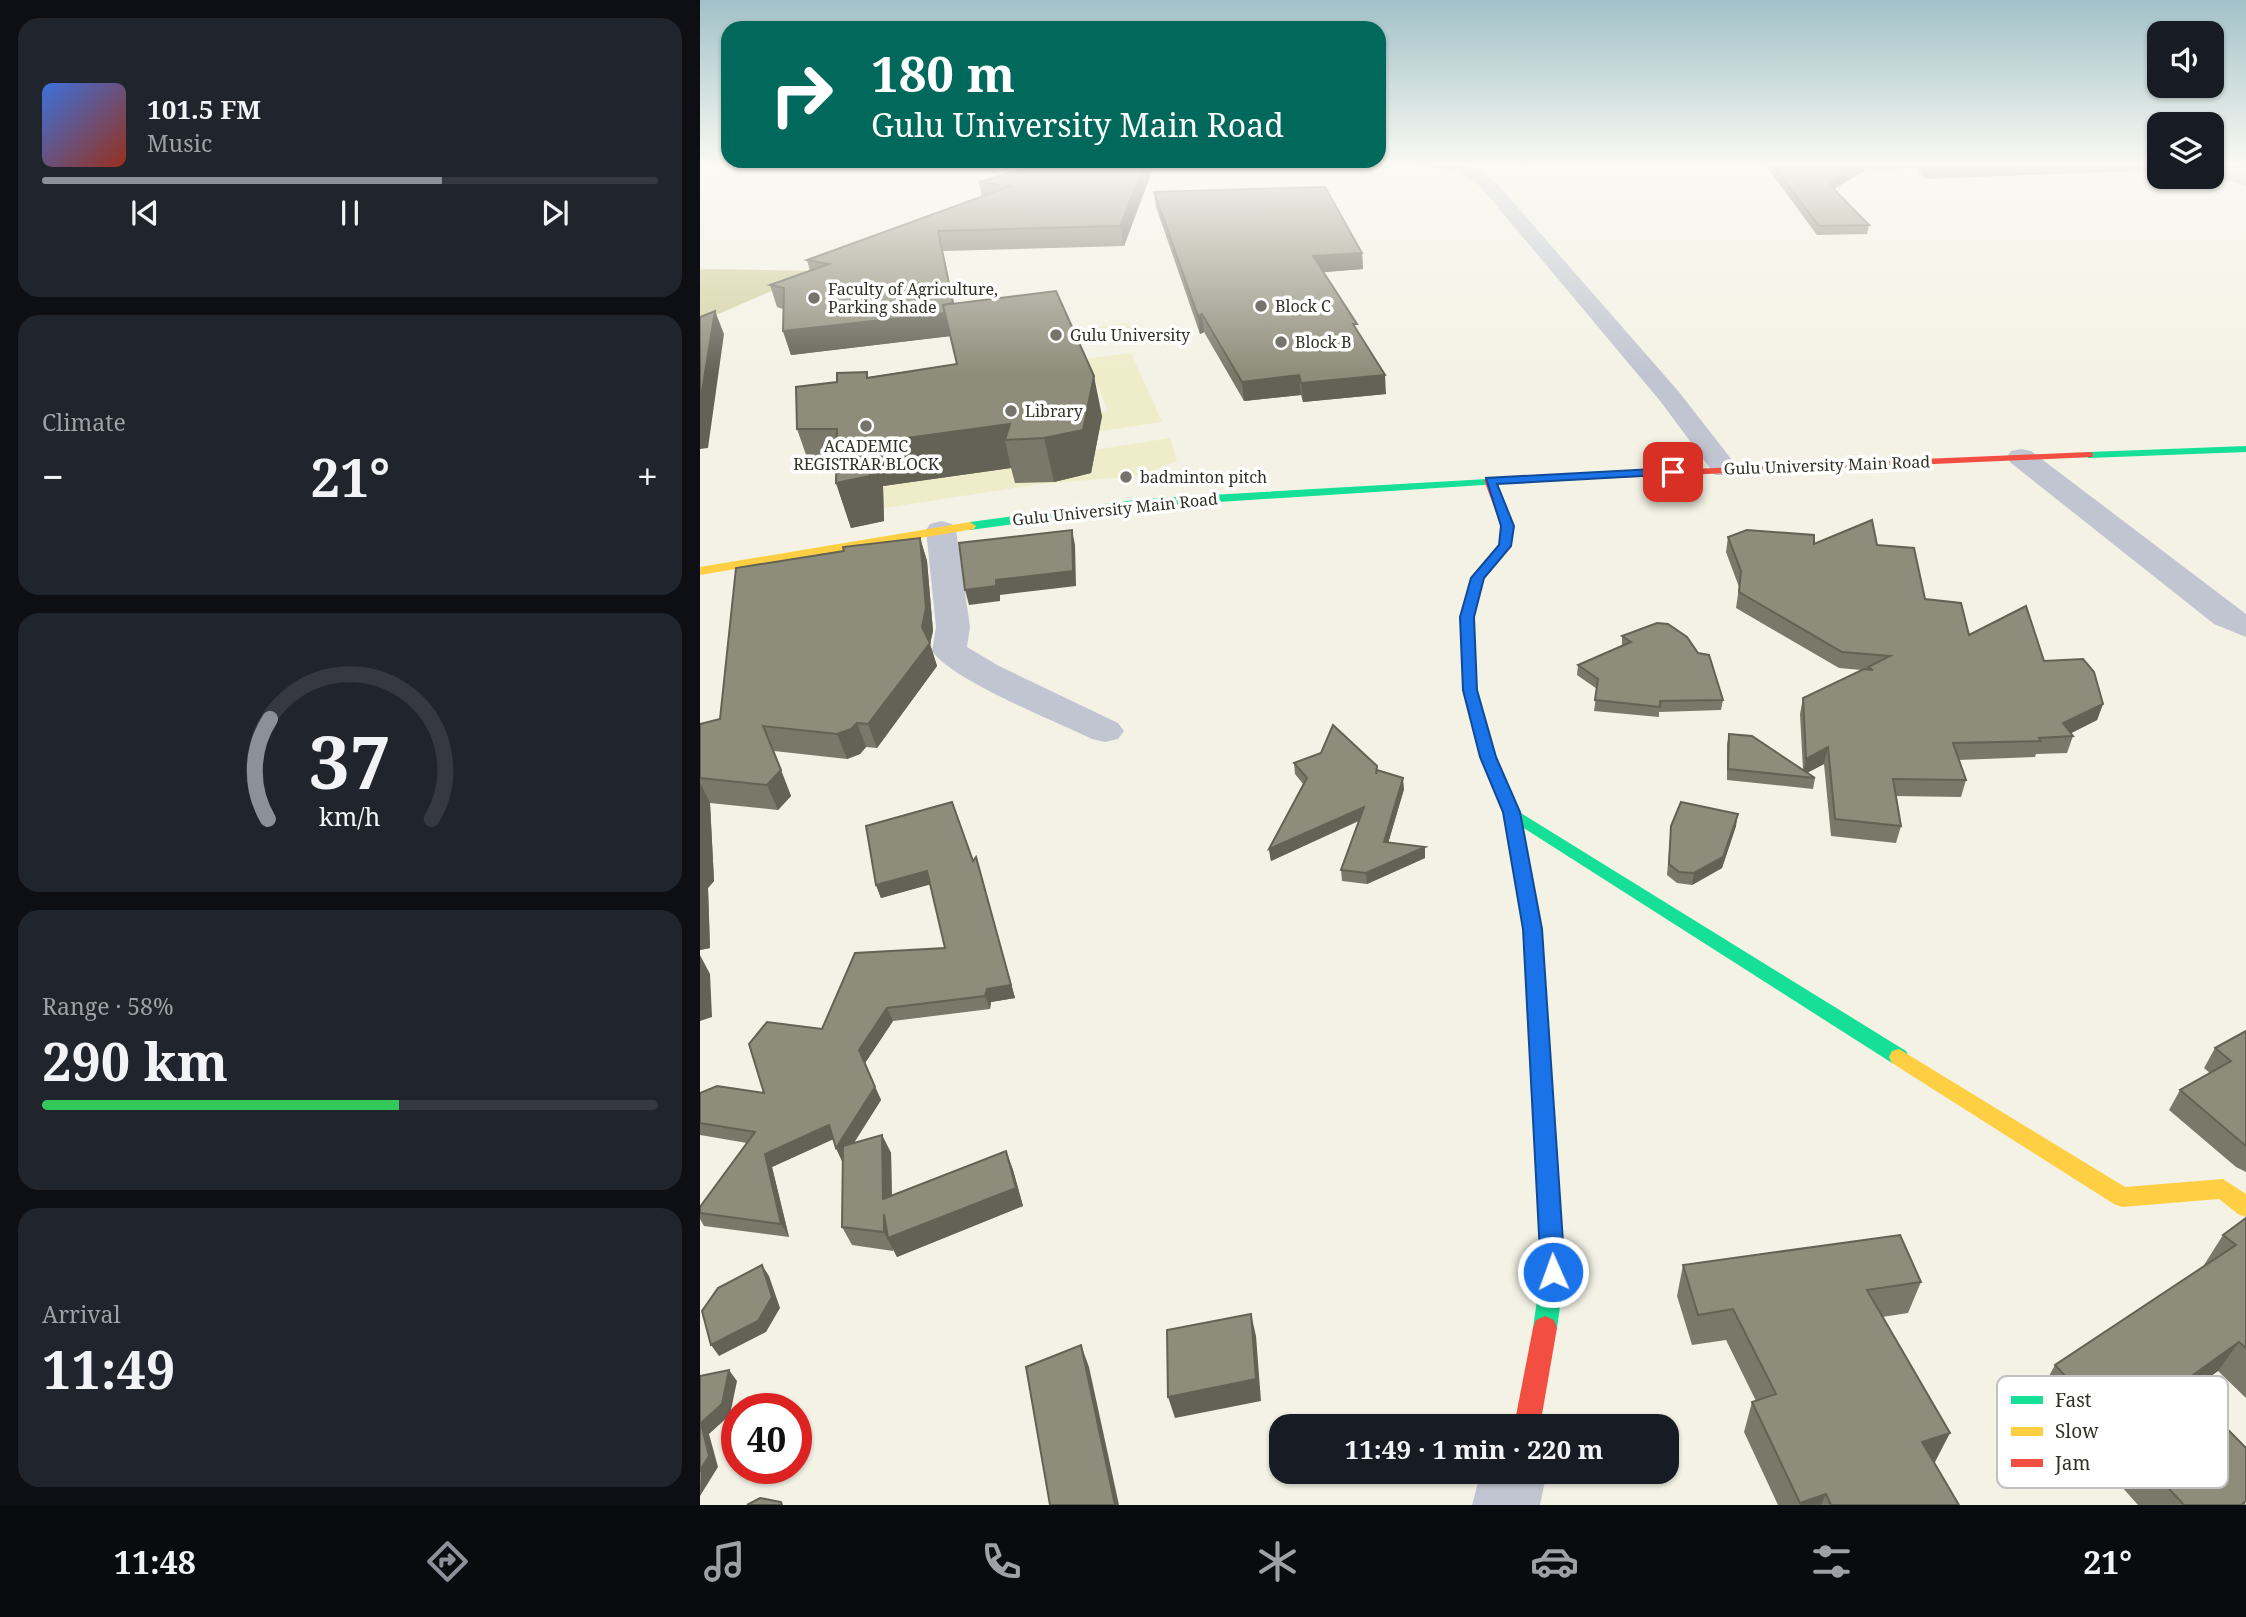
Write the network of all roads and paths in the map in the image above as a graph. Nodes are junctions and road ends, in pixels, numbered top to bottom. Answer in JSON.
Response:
{"nodes":[{"id":1,"x":1530,"y":233,"type":"edge"},
{"id":2,"x":2246,"y":449,"type":"edge"},
{"id":3,"x":2021,"y":457,"type":"junction"},
{"id":4,"x":1725,"y":469,"type":"junction"},
{"id":5,"x":1490,"y":481,"type":"junction"},
{"id":6,"x":941,"y":530,"type":"junction"},
{"id":7,"x":700,"y":571,"type":"edge"},
{"id":8,"x":2246,"y":627,"type":"edge"},
{"id":9,"x":1105,"y":731,"type":"dead end"},
{"id":10,"x":1511,"y":812,"type":"junction"},
{"id":11,"x":2246,"y":1207,"type":"edge"},
{"id":12,"x":1530,"y":1414,"type":"edge"},
{"id":13,"x":1511,"y":1484,"type":"edge"},
{"id":14,"x":1506,"y":1505,"type":"edge"}],
"edges":[{"from":1,"to":4,"type":"street"},
{"from":2,"to":3,"type":"street","name":"Gulu University Main Road"},
{"from":3,"to":4,"type":"street","name":"Gulu University Main Road"},
{"from":3,"to":8,"type":"street"},
{"from":4,"to":5,"type":"street","name":"Gulu University Main Road"},
{"from":5,"to":6,"type":"street","name":"Gulu University Main Road"},
{"from":5,"to":10,"type":"street"},
{"from":6,"to":7,"type":"street","name":"Gulu University Main Road"},
{"from":6,"to":9,"type":"street"},
{"from":10,"to":11,"type":"street"},
{"from":10,"to":12,"type":"street"},
{"from":13,"to":14,"type":"street"}]}
